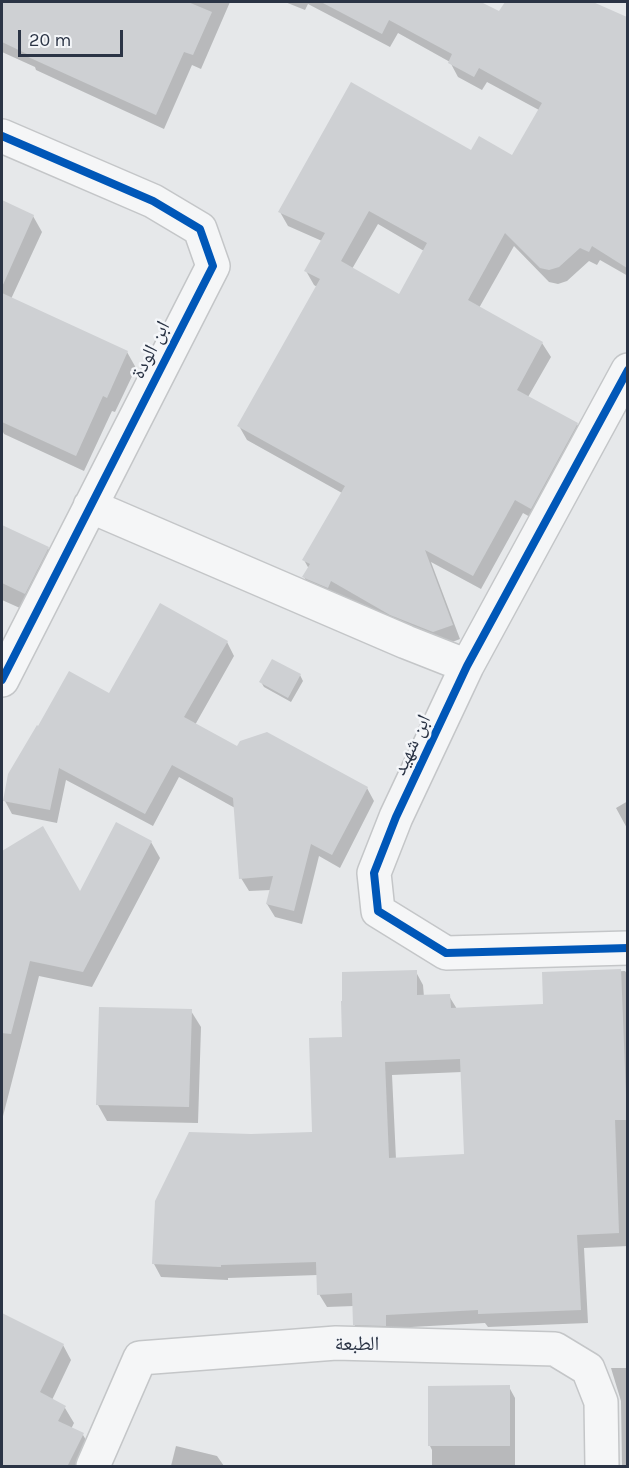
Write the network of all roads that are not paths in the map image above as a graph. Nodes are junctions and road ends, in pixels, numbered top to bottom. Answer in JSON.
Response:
{"nodes":[{"id":1,"x":2,"y":136,"type":"edge"},
{"id":2,"x":627,"y":370,"type":"edge"},
{"id":3,"x":90,"y":506,"type":"junction"},
{"id":4,"x":467,"y":666,"type":"junction"},
{"id":5,"x":2,"y":680,"type":"edge"},
{"id":6,"x":627,"y":948,"type":"edge"},
{"id":7,"x":93,"y":1467,"type":"edge"},
{"id":8,"x":602,"y":1467,"type":"edge"}],
"edges":[{"from":1,"to":3,"type":"street","name":"ابن الودة"},
{"from":2,"to":4,"type":"street","name":"ابن شهيد"},
{"from":3,"to":4,"type":"street"},
{"from":3,"to":5,"type":"street","name":"ابن الودة"},
{"from":4,"to":6,"type":"street","name":"ابن شهيد"},
{"from":7,"to":8,"type":"street","name":"الطبعة"}]}
